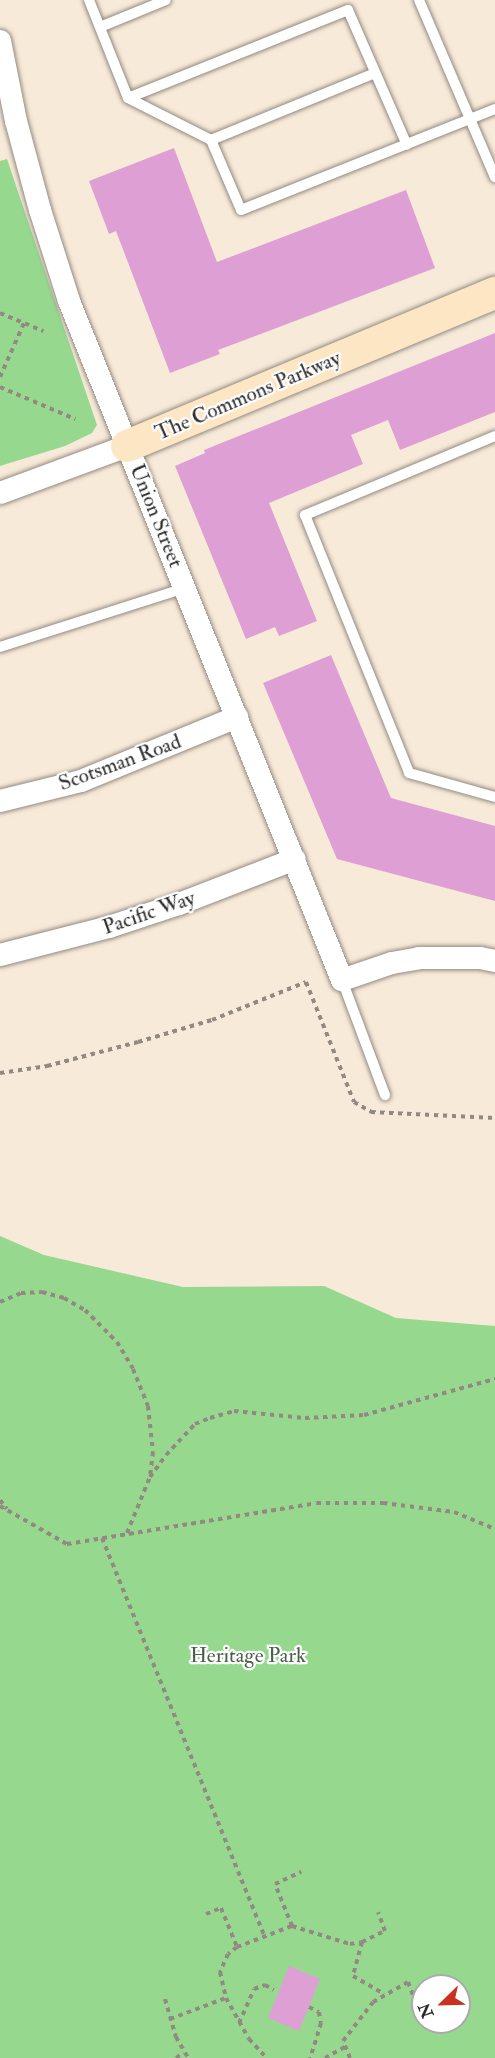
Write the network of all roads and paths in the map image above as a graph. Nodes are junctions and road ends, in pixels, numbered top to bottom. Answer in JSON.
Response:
{"nodes":[{"id":1,"x":89,"y":0,"type":"edge"},
{"id":2,"x":166,"y":0,"type":"edge"},
{"id":3,"x":419,"y":0,"type":"edge"},
{"id":4,"x":100,"y":27,"type":"junction"},
{"id":5,"x":0,"y":45,"type":"edge"},
{"id":6,"x":375,"y":73,"type":"junction"},
{"id":7,"x":128,"y":98,"type":"junction"},
{"id":8,"x":495,"y":109,"type":"edge"},
{"id":9,"x":470,"y":119,"type":"junction"},
{"id":10,"x":211,"y":140,"type":"junction"},
{"id":11,"x":406,"y":145,"type":"junction"},
{"id":12,"x":495,"y":177,"type":"edge"},
{"id":13,"x":495,"y":293,"type":"edge"},
{"id":14,"x":0,"y":313,"type":"edge"},
{"id":15,"x":24,"y":323,"type":"junction"},
{"id":16,"x":43,"y":331,"type":"dead end"},
{"id":17,"x":0,"y":377,"type":"edge"},
{"id":18,"x":0,"y":387,"type":"edge"},
{"id":19,"x":75,"y":419,"type":"dead end"},
{"id":20,"x":495,"y":436,"type":"edge"},
{"id":21,"x":127,"y":446,"type":"junction"},
{"id":22,"x":0,"y":493,"type":"edge"},
{"id":23,"x":185,"y":588,"type":"junction"},
{"id":24,"x":0,"y":646,"type":"edge"},
{"id":25,"x":237,"y":717,"type":"junction"},
{"id":26,"x":495,"y":797,"type":"edge"},
{"id":27,"x":0,"y":801,"type":"edge"},
{"id":28,"x":295,"y":859,"type":"junction"},
{"id":29,"x":0,"y":954,"type":"edge"},
{"id":30,"x":495,"y":960,"type":"edge"},
{"id":31,"x":342,"y":980,"type":"junction"},
{"id":32,"x":0,"y":1073,"type":"edge"},
{"id":33,"x":385,"y":1095,"type":"dead end"},
{"id":34,"x":495,"y":1118,"type":"edge"},
{"id":35,"x":0,"y":1302,"type":"edge"},
{"id":36,"x":495,"y":1378,"type":"edge"},
{"id":37,"x":150,"y":1477,"type":"junction"},
{"id":38,"x":0,"y":1500,"type":"edge"},
{"id":39,"x":0,"y":1506,"type":"edge"},
{"id":40,"x":10,"y":1512,"type":"junction"},
{"id":41,"x":495,"y":1529,"type":"edge"},
{"id":42,"x":127,"y":1533,"type":"junction"},
{"id":43,"x":102,"y":1538,"type":"junction"},
{"id":44,"x":301,"y":1872,"type":"dead end"},
{"id":45,"x":378,"y":1912,"type":"dead end"},
{"id":46,"x":206,"y":1914,"type":"dead end"},
{"id":47,"x":291,"y":1926,"type":"junction"},
{"id":48,"x":265,"y":1937,"type":"junction"},
{"id":49,"x":362,"y":1942,"type":"junction"},
{"id":50,"x":237,"y":1947,"type":"junction"},
{"id":51,"x":274,"y":1990,"type":"dead end"},
{"id":52,"x":411,"y":1990,"type":"edge"},
{"id":53,"x":384,"y":1994,"type":"junction"},
{"id":54,"x":226,"y":1998,"type":"junction"},
{"id":55,"x":165,"y":1999,"type":"dead end"},
{"id":56,"x":309,"y":2007,"type":"dead end"},
{"id":57,"x":170,"y":2019,"type":"junction"},
{"id":58,"x":239,"y":2023,"type":"junction"},
{"id":59,"x":345,"y":2047,"type":"junction"},
{"id":60,"x":183,"y":2053,"type":"junction"},
{"id":61,"x":176,"y":2058,"type":"edge"},
{"id":62,"x":188,"y":2058,"type":"edge"},
{"id":63,"x":267,"y":2058,"type":"edge"},
{"id":64,"x":310,"y":2058,"type":"edge"},
{"id":65,"x":325,"y":2058,"type":"edge"},
{"id":66,"x":350,"y":2058,"type":"edge"}],
"edges":[{"from":1,"to":4,"type":"lane"},
{"from":2,"to":4,"type":"lane"},
{"from":3,"to":9,"type":"lane"},
{"from":4,"to":7,"type":"lane"},
{"from":5,"to":21,"type":"street","name":"Union Street"},
{"from":6,"to":7,"type":"lane"},
{"from":6,"to":10,"type":"lane"},
{"from":6,"to":11,"type":"lane"},
{"from":7,"to":10,"type":"lane"},
{"from":8,"to":9,"type":"lane"},
{"from":9,"to":11,"type":"lane"},
{"from":9,"to":12,"type":"lane"},
{"from":10,"to":11,"type":"lane"},
{"from":13,"to":21,"type":"street","name":"The Commons Parkway"},
{"from":14,"to":15,"type":"path"},
{"from":15,"to":16,"type":"path"},
{"from":15,"to":17,"type":"path"},
{"from":18,"to":19,"type":"path"},
{"from":20,"to":26,"type":"lane"},
{"from":21,"to":22,"type":"street","name":"The Commons Parkway"},
{"from":21,"to":23,"type":"street","name":"Union Street"},
{"from":23,"to":24,"type":"lane"},
{"from":23,"to":25,"type":"street","name":"Union Street"},
{"from":25,"to":27,"type":"street","name":"Scotsman Road"},
{"from":25,"to":28,"type":"street","name":"Union Street"},
{"from":28,"to":29,"type":"street","name":"Pacific Way"},
{"from":28,"to":31,"type":"street","name":"Union Street"},
{"from":30,"to":31,"type":"street"},
{"from":31,"to":33,"type":"lane"},
{"from":32,"to":34,"type":"path"},
{"from":35,"to":37,"type":"path"},
{"from":36,"to":37,"type":"path"},
{"from":37,"to":42,"type":"path"},
{"from":38,"to":40,"type":"path"},
{"from":39,"to":40,"type":"path"},
{"from":40,"to":43,"type":"path"},
{"from":41,"to":42,"type":"path"},
{"from":42,"to":43,"type":"path"},
{"from":43,"to":48,"type":"path"},
{"from":44,"to":47,"type":"path"},
{"from":45,"to":49,"type":"path"},
{"from":46,"to":50,"type":"path"},
{"from":47,"to":48,"type":"path"},
{"from":47,"to":49,"type":"path"},
{"from":48,"to":50,"type":"path"},
{"from":49,"to":53,"type":"path"},
{"from":50,"to":54,"type":"path"},
{"from":51,"to":58,"type":"path"},
{"from":52,"to":53,"type":"path"},
{"from":53,"to":59,"type":"path"},
{"from":54,"to":57,"type":"path"},
{"from":54,"to":58,"type":"path"},
{"from":55,"to":57,"type":"path"},
{"from":56,"to":64,"type":"path"},
{"from":57,"to":60,"type":"path"},
{"from":58,"to":63,"type":"path"},
{"from":59,"to":65,"type":"path"},
{"from":59,"to":66,"type":"path"},
{"from":60,"to":61,"type":"path"},
{"from":60,"to":62,"type":"path"}]}
